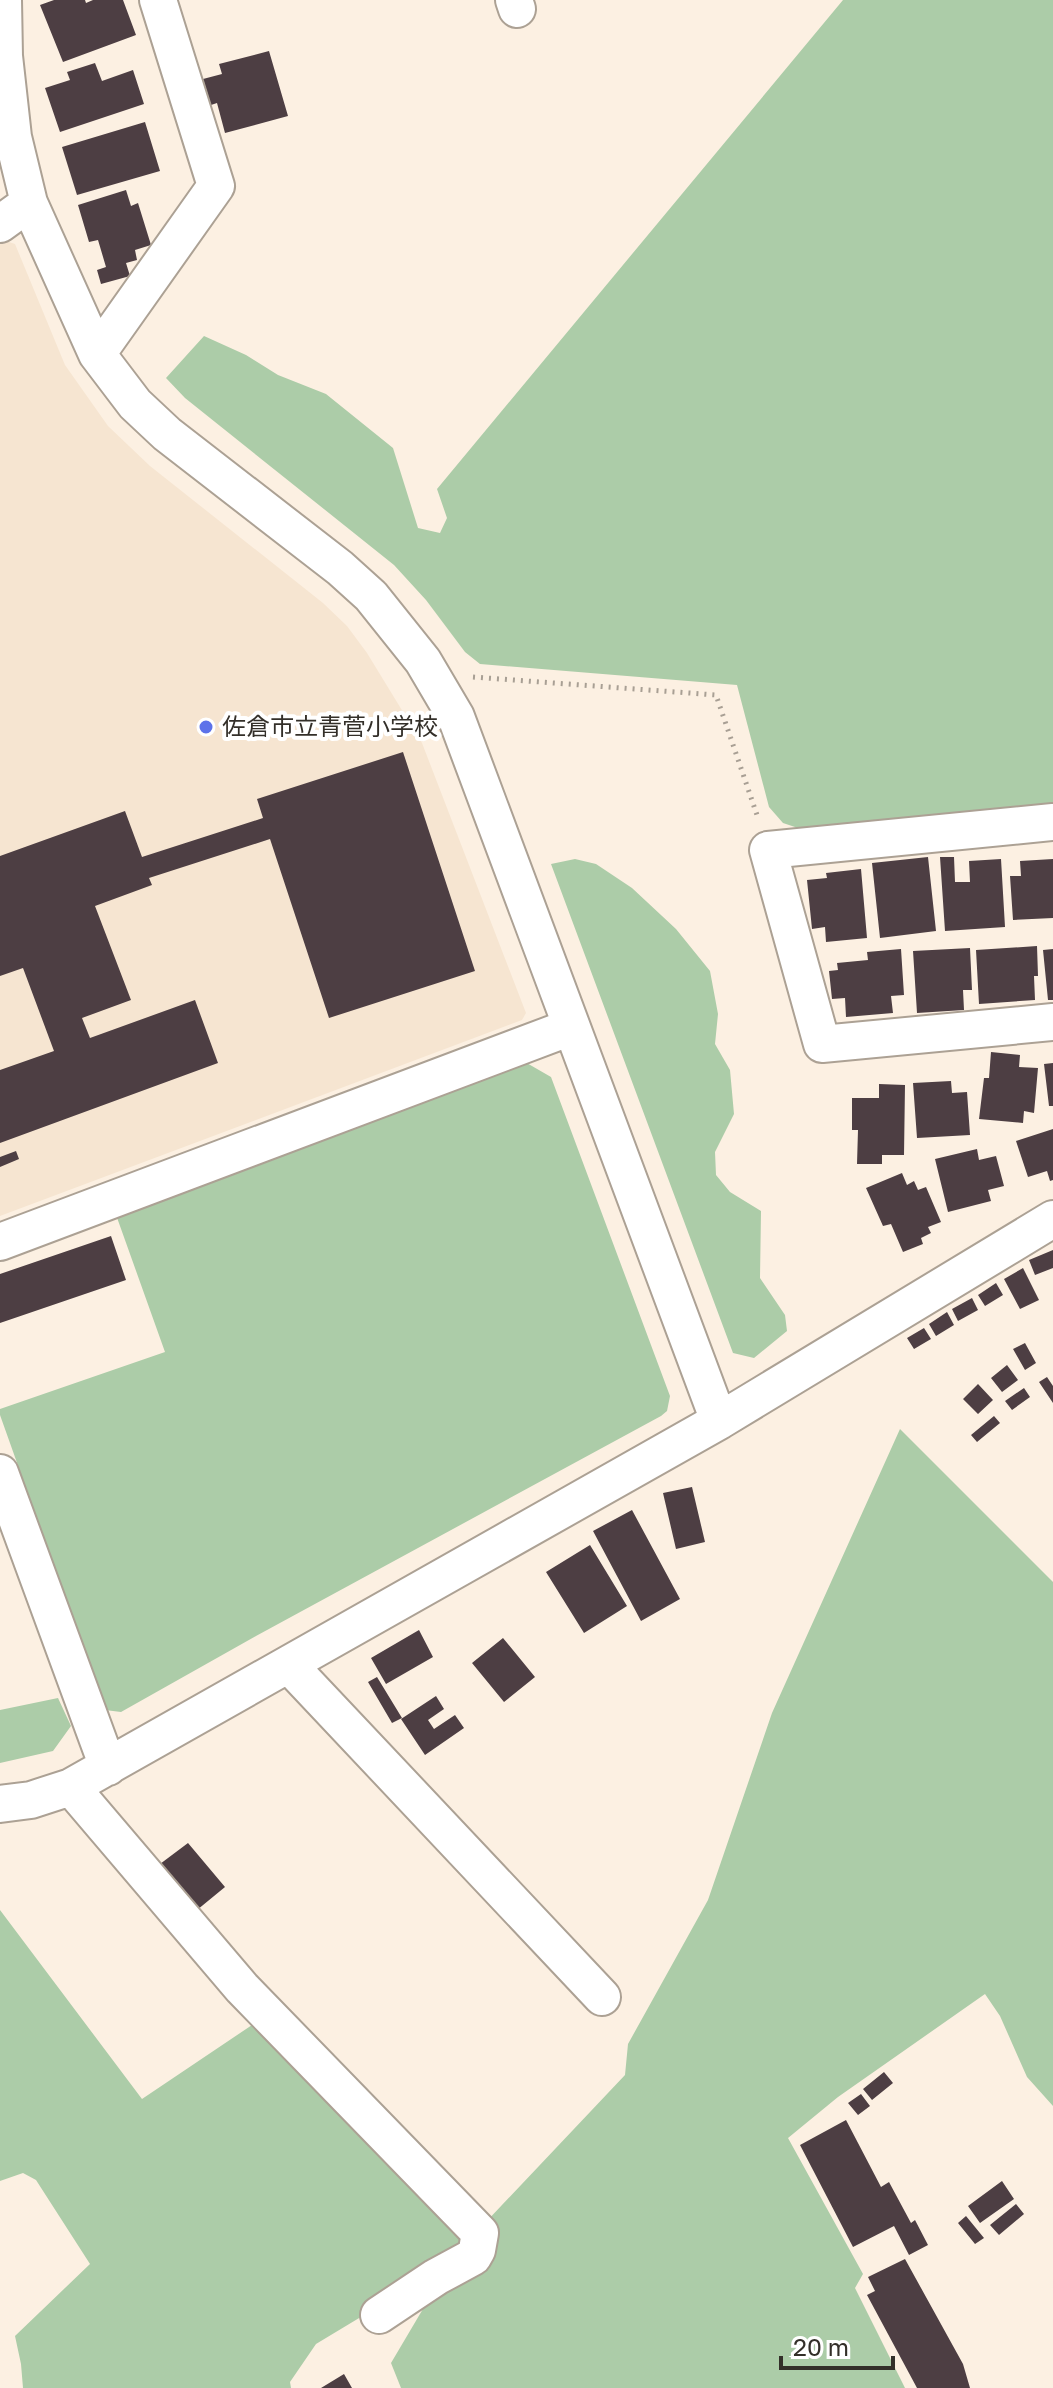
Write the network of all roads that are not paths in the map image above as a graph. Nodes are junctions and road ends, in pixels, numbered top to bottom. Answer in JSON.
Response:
{"nodes":[{"id":1,"x":3,"y":0,"type":"edge"},
{"id":2,"x":158,"y":0,"type":"edge"},
{"id":3,"x":29,"y":203,"type":"junction"},
{"id":4,"x":0,"y":224,"type":"edge"},
{"id":5,"x":97,"y":354,"type":"junction"},
{"id":6,"x":1053,"y":822,"type":"edge"},
{"id":7,"x":1053,"y":1022,"type":"edge"},
{"id":8,"x":571,"y":1027,"type":"junction"},
{"id":9,"x":1053,"y":1219,"type":"edge"},
{"id":10,"x":0,"y":1242,"type":"edge"},
{"id":11,"x":719,"y":1421,"type":"junction"},
{"id":12,"x":0,"y":1473,"type":"edge"},
{"id":13,"x":289,"y":1665,"type":"junction"},
{"id":14,"x":108,"y":1767,"type":"junction"},
{"id":15,"x":71,"y":1787,"type":"junction"},
{"id":16,"x":0,"y":1804,"type":"edge"},
{"id":17,"x":602,"y":1997,"type":"dead end"},
{"id":18,"x":379,"y":2315,"type":"dead end"}],
"edges":[{"from":1,"to":3,"type":"street"},
{"from":2,"to":5,"type":"street"},
{"from":3,"to":4,"type":"street"},
{"from":3,"to":5,"type":"street"},
{"from":5,"to":8,"type":"street"},
{"from":6,"to":7,"type":"street"},
{"from":8,"to":10,"type":"street"},
{"from":8,"to":11,"type":"street"},
{"from":9,"to":11,"type":"street"},
{"from":11,"to":13,"type":"street"},
{"from":12,"to":14,"type":"street"},
{"from":13,"to":14,"type":"street"},
{"from":13,"to":17,"type":"street"},
{"from":14,"to":15,"type":"street"},
{"from":15,"to":16,"type":"street"},
{"from":15,"to":18,"type":"street"}]}
